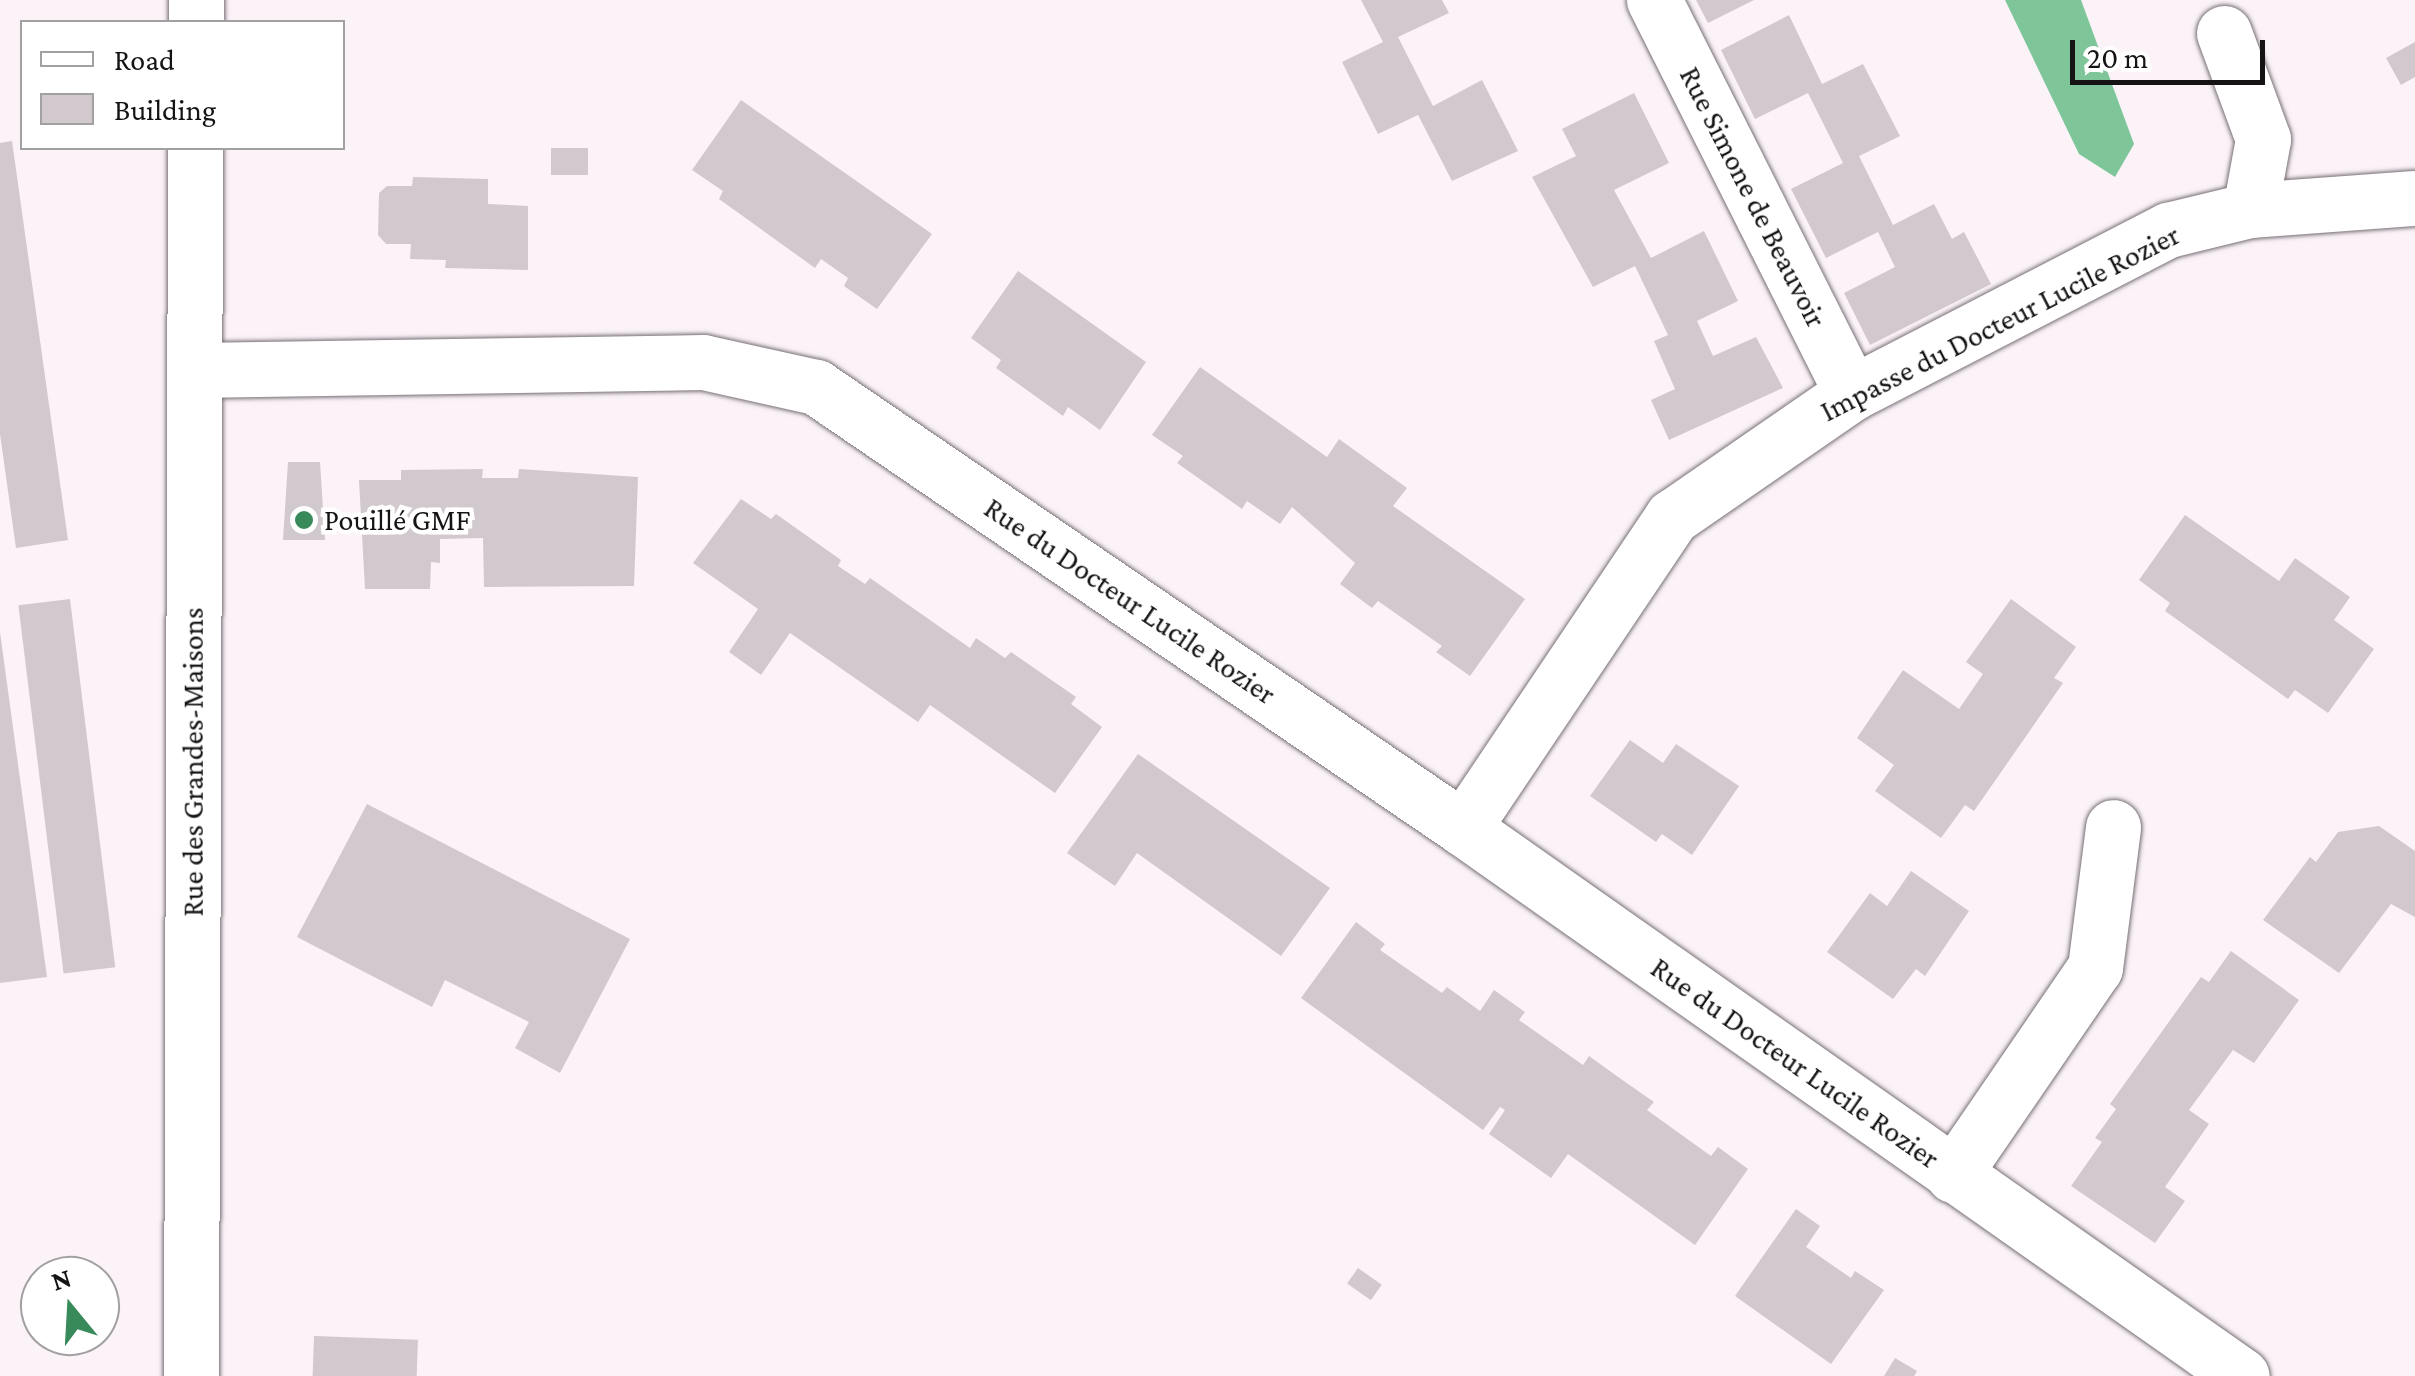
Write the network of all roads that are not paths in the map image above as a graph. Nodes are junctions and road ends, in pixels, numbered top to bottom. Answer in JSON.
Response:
{"nodes":[{"id":1,"x":1654,"y":0,"type":"edge"},
{"id":2,"x":2224,"y":33,"type":"dead end"},
{"id":3,"x":195,"y":150,"type":"edge"},
{"id":4,"x":2415,"y":198,"type":"edge"},
{"id":5,"x":2250,"y":210,"type":"junction"},
{"id":6,"x":194,"y":370,"type":"junction"},
{"id":7,"x":1852,"y":393,"type":"junction"},
{"id":8,"x":2113,"y":827,"type":"dead end"},
{"id":9,"x":1463,"y":828,"type":"junction"},
{"id":10,"x":1953,"y":1175,"type":"junction"},
{"id":11,"x":191,"y":1376,"type":"edge"},
{"id":12,"x":2242,"y":1376,"type":"edge"}],
"edges":[{"from":1,"to":7,"type":"street","name":"Rue Simone de Beauvoir"},
{"from":2,"to":5,"type":"street"},
{"from":3,"to":6,"type":"street","name":"Rue des Grandes-Maisons"},
{"from":4,"to":5,"type":"street","name":"Impasse du Docteur Lucile Rozier"},
{"from":5,"to":7,"type":"street","name":"Impasse du Docteur Lucile Rozier"},
{"from":6,"to":9,"type":"street","name":"Rue du Docteur Lucile Rozier"},
{"from":6,"to":11,"type":"street","name":"Rue des Grandes-Maisons"},
{"from":7,"to":9,"type":"street","name":"Impasse du Docteur Lucile Rozier"},
{"from":8,"to":10,"type":"street","name":"Rue du Docteur Lucile Rozier"},
{"from":9,"to":10,"type":"street","name":"Rue du Docteur Lucile Rozier"},
{"from":10,"to":12,"type":"street","name":"Rue du Docteur Lucile Rozier"}]}
